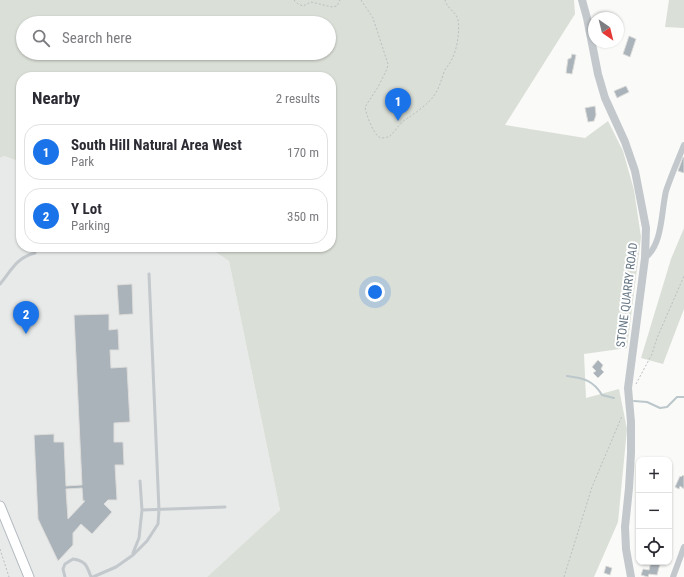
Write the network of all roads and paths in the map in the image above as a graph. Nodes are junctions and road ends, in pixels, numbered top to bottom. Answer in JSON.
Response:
{"nodes":[{"id":1,"x":294,"y":0,"type":"edge"},
{"id":2,"x":340,"y":0,"type":"edge"},
{"id":3,"x":361,"y":0,"type":"edge"},
{"id":4,"x":445,"y":0,"type":"edge"},
{"id":5,"x":582,"y":0,"type":"edge"},
{"id":6,"x":684,"y":145,"type":"edge"},
{"id":7,"x":35,"y":253,"type":"dead end"},
{"id":8,"x":645,"y":258,"type":"junction"},
{"id":9,"x":149,"y":274,"type":"dead end"},
{"id":10,"x":684,"y":276,"type":"edge"},
{"id":11,"x":0,"y":284,"type":"edge"},
{"id":12,"x":634,"y":388,"type":"dead end"},
{"id":13,"x":628,"y":401,"type":"junction"},
{"id":14,"x":140,"y":481,"type":"dead end"},
{"id":15,"x":0,"y":506,"type":"edge"},
{"id":16,"x":225,"y":507,"type":"dead end"},
{"id":17,"x":142,"y":510,"type":"junction"},
{"id":18,"x":159,"y":510,"type":"junction"},
{"id":19,"x":684,"y":547,"type":"edge"},
{"id":20,"x":0,"y":549,"type":"edge"},
{"id":21,"x":133,"y":555,"type":"junction"},
{"id":22,"x":9,"y":577,"type":"edge"},
{"id":23,"x":29,"y":577,"type":"edge"},
{"id":24,"x":65,"y":577,"type":"edge"},
{"id":25,"x":92,"y":577,"type":"edge"},
{"id":26,"x":564,"y":577,"type":"edge"},
{"id":27,"x":630,"y":577,"type":"edge"},
{"id":28,"x":673,"y":577,"type":"edge"}],
"edges":[{"from":1,"to":2,"type":"path"},
{"from":3,"to":4,"type":"path"},
{"from":5,"to":8,"type":"street","name":"STONE QUARRY ROAD"},
{"from":6,"to":8,"type":"street"},
{"from":7,"to":11,"type":"lane"},
{"from":8,"to":13,"type":"street","name":"STONE QUARRY ROAD"},
{"from":9,"to":18,"type":"lane"},
{"from":10,"to":12,"type":"path"},
{"from":13,"to":26,"type":"path"},
{"from":13,"to":27,"type":"street","name":"STONE QUARRY ROAD"},
{"from":14,"to":17,"type":"lane"},
{"from":15,"to":23,"type":"main road"},
{"from":16,"to":18,"type":"lane"},
{"from":17,"to":18,"type":"lane"},
{"from":17,"to":21,"type":"lane"},
{"from":18,"to":21,"type":"lane"},
{"from":19,"to":28,"type":"street"},
{"from":20,"to":22,"type":"path"},
{"from":21,"to":25,"type":"lane"},
{"from":24,"to":25,"type":"lane"}]}
